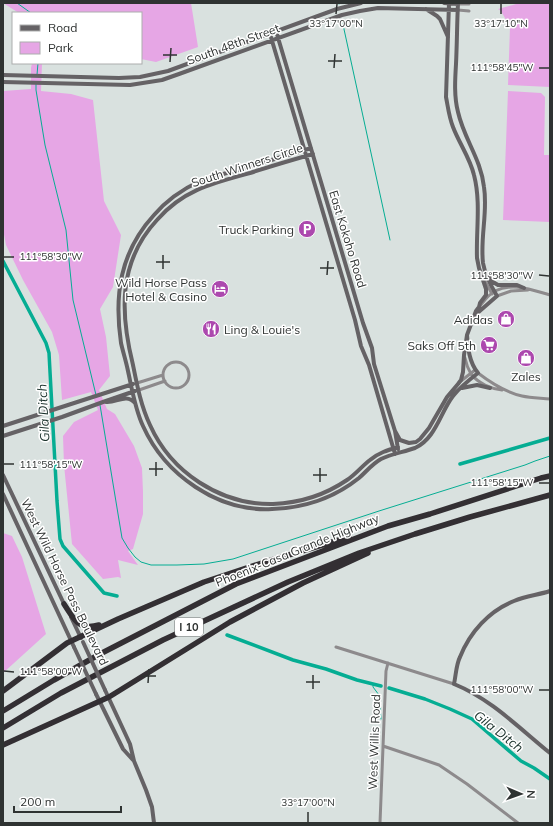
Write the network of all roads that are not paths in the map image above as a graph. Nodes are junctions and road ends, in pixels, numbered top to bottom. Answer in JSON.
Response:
{"nodes":[{"id":1,"x":361,"y":3,"type":"edge"},
{"id":2,"x":444,"y":3,"type":"edge"},
{"id":3,"x":449,"y":3,"type":"edge"},
{"id":4,"x":458,"y":3,"type":"edge"},
{"id":5,"x":469,"y":4,"type":"dead end"},
{"id":6,"x":426,"y":9,"type":"junction"},
{"id":7,"x":449,"y":10,"type":"junction"},
{"id":8,"x":458,"y":10,"type":"junction"},
{"id":9,"x":469,"y":10,"type":"dead end"},
{"id":10,"x":276,"y":31,"type":"junction"},
{"id":11,"x":270,"y":34,"type":"junction"},
{"id":12,"x":278,"y":38,"type":"junction"},
{"id":13,"x":448,"y":38,"type":"junction"},
{"id":14,"x":272,"y":40,"type":"junction"},
{"id":15,"x":3,"y":75,"type":"edge"},
{"id":16,"x":3,"y":82,"type":"edge"},
{"id":17,"x":446,"y":84,"type":"junction"},
{"id":18,"x":455,"y":85,"type":"junction"},
{"id":19,"x":311,"y":148,"type":"junction"},
{"id":20,"x":305,"y":150,"type":"junction"},
{"id":21,"x":313,"y":154,"type":"junction"},
{"id":22,"x":307,"y":156,"type":"junction"},
{"id":23,"x":476,"y":157,"type":"junction"},
{"id":24,"x":469,"y":160,"type":"junction"},
{"id":25,"x":481,"y":275,"type":"junction"},
{"id":26,"x":487,"y":275,"type":"junction"},
{"id":27,"x":349,"y":277,"type":"junction"},
{"id":28,"x":343,"y":279,"type":"junction"},
{"id":29,"x":524,"y":288,"type":"junction"},
{"id":30,"x":532,"y":290,"type":"junction"},
{"id":31,"x":493,"y":293,"type":"junction"},
{"id":32,"x":550,"y":295,"type":"edge"},
{"id":33,"x":496,"y":297,"type":"junction"},
{"id":34,"x":479,"y":307,"type":"junction"},
{"id":35,"x":474,"y":316,"type":"junction"},
{"id":36,"x":119,"y":322,"type":"junction"},
{"id":37,"x":125,"y":322,"type":"junction"},
{"id":38,"x":126,"y":328,"type":"junction"},
{"id":39,"x":120,"y":329,"type":"junction"},
{"id":40,"x":467,"y":335,"type":"junction"},
{"id":41,"x":464,"y":355,"type":"junction"},
{"id":42,"x":374,"y":361,"type":"junction"},
{"id":43,"x":368,"y":362,"type":"junction"},
{"id":44,"x":477,"y":371,"type":"junction"},
{"id":45,"x":163,"y":375,"type":"junction"},
{"id":46,"x":472,"y":375,"type":"junction"},
{"id":47,"x":165,"y":382,"type":"junction"},
{"id":48,"x":137,"y":383,"type":"junction"},
{"id":49,"x":458,"y":384,"type":"junction"},
{"id":50,"x":131,"y":385,"type":"junction"},
{"id":51,"x":490,"y":388,"type":"junction"},
{"id":52,"x":139,"y":390,"type":"junction"},
{"id":53,"x":504,"y":390,"type":"junction"},
{"id":54,"x":133,"y":392,"type":"junction"},
{"id":55,"x":454,"y":395,"type":"junction"},
{"id":56,"x":550,"y":399,"type":"edge"},
{"id":57,"x":103,"y":402,"type":"junction"},
{"id":58,"x":136,"y":405,"type":"junction"},
{"id":59,"x":3,"y":426,"type":"edge"},
{"id":60,"x":395,"y":432,"type":"junction"},
{"id":61,"x":4,"y":436,"type":"edge"},
{"id":62,"x":396,"y":447,"type":"junction"},
{"id":63,"x":397,"y":454,"type":"junction"},
{"id":64,"x":3,"y":475,"type":"edge"},
{"id":65,"x":191,"y":476,"type":"junction"},
{"id":66,"x":550,"y":476,"type":"edge"},
{"id":67,"x":187,"y":481,"type":"junction"},
{"id":68,"x":3,"y":494,"type":"edge"},
{"id":69,"x":550,"y":495,"type":"edge"},
{"id":70,"x":300,"y":500,"type":"junction"},
{"id":71,"x":301,"y":506,"type":"junction"},
{"id":72,"x":388,"y":526,"type":"junction"},
{"id":73,"x":384,"y":545,"type":"junction"},
{"id":74,"x":550,"y":591,"type":"edge"},
{"id":75,"x":64,"y":604,"type":"junction"},
{"id":76,"x":118,"y":619,"type":"junction"},
{"id":77,"x":82,"y":640,"type":"junction"},
{"id":78,"x":71,"y":641,"type":"junction"},
{"id":79,"x":336,"y":647,"type":"dead end"},
{"id":80,"x":388,"y":663,"type":"junction"},
{"id":81,"x":454,"y":684,"type":"junction"},
{"id":82,"x":3,"y":691,"type":"edge"},
{"id":83,"x":109,"y":697,"type":"junction"},
{"id":84,"x":100,"y":702,"type":"junction"},
{"id":85,"x":3,"y":711,"type":"edge"},
{"id":86,"x":3,"y":728,"type":"edge"},
{"id":87,"x":3,"y":745,"type":"edge"},
{"id":88,"x":383,"y":746,"type":"junction"},
{"id":89,"x":550,"y":753,"type":"edge"},
{"id":90,"x":134,"y":761,"type":"junction"},
{"id":91,"x":154,"y":823,"type":"edge"},
{"id":92,"x":380,"y":823,"type":"edge"},
{"id":93,"x":518,"y":823,"type":"edge"}],
"edges":[{"from":1,"to":10,"type":"street","name":"South 48th Street"},
{"from":2,"to":3,"type":"street"},
{"from":3,"to":4,"type":"street"},
{"from":3,"to":7,"type":"street"},
{"from":4,"to":5,"type":"street"},
{"from":4,"to":8,"type":"street"},
{"from":6,"to":7,"type":"street","name":"South 48th Street"},
{"from":6,"to":12,"type":"street","name":"South 48th Street"},
{"from":6,"to":13,"type":"street"},
{"from":7,"to":8,"type":"street","name":"South 48th Street"},
{"from":7,"to":13,"type":"street"},
{"from":8,"to":9,"type":"street","name":"South 48th Street"},
{"from":8,"to":18,"type":"street"},
{"from":10,"to":11,"type":"street","name":"South 48th Street"},
{"from":10,"to":12,"type":"street","name":"East Kokoho Road"},
{"from":11,"to":14,"type":"street","name":"East Kokoho Road"},
{"from":11,"to":15,"type":"street","name":"South 48th Street"},
{"from":12,"to":14,"type":"street","name":"South 48th Street"},
{"from":12,"to":19,"type":"street","name":"East Kokoho Road"},
{"from":13,"to":17,"type":"street"},
{"from":14,"to":16,"type":"street","name":"South 48th Street"},
{"from":14,"to":20,"type":"street","name":"East Kokoho Road"},
{"from":17,"to":18,"type":"street"},
{"from":17,"to":24,"type":"street"},
{"from":18,"to":23,"type":"street"},
{"from":19,"to":20,"type":"street","name":"South Winners Circle"},
{"from":19,"to":21,"type":"street","name":"East Kokoho Road"},
{"from":20,"to":22,"type":"street","name":"East Kokoho Road"},
{"from":20,"to":36,"type":"street","name":"South Winners Circle"},
{"from":21,"to":22,"type":"street","name":"South Winners Circle"},
{"from":21,"to":27,"type":"street","name":"East Kokoho Road"},
{"from":22,"to":28,"type":"street","name":"East Kokoho Road"},
{"from":22,"to":37,"type":"street","name":"South Winners Circle"},
{"from":23,"to":24,"type":"street"},
{"from":23,"to":26,"type":"street"},
{"from":24,"to":25,"type":"street"},
{"from":25,"to":31,"type":"street"},
{"from":25,"to":34,"type":"street"},
{"from":26,"to":29,"type":"street"},
{"from":26,"to":31,"type":"street"},
{"from":27,"to":28,"type":"street"},
{"from":27,"to":42,"type":"street","name":"East Kokoho Road"},
{"from":28,"to":43,"type":"street","name":"East Kokoho Road"},
{"from":29,"to":30,"type":"street"},
{"from":29,"to":31,"type":"street"},
{"from":30,"to":32,"type":"street"},
{"from":30,"to":33,"type":"street"},
{"from":31,"to":33,"type":"street"},
{"from":31,"to":34,"type":"street"},
{"from":33,"to":35,"type":"street"},
{"from":34,"to":35,"type":"street"},
{"from":35,"to":40,"type":"street"},
{"from":36,"to":37,"type":"street"},
{"from":36,"to":39,"type":"street","name":"South Winners Circle"},
{"from":37,"to":38,"type":"street","name":"South Winners Circle"},
{"from":38,"to":39,"type":"street"},
{"from":38,"to":48,"type":"street","name":"South Winners Circle"},
{"from":39,"to":50,"type":"street","name":"South Winners Circle"},
{"from":40,"to":41,"type":"street"},
{"from":40,"to":44,"type":"street"},
{"from":41,"to":46,"type":"street"},
{"from":41,"to":49,"type":"street"},
{"from":42,"to":43,"type":"street"},
{"from":42,"to":60,"type":"street","name":"East Kokoho Road"},
{"from":43,"to":62,"type":"street","name":"East Kokoho Road"},
{"from":44,"to":46,"type":"street","name":"South Winners Circle"},
{"from":44,"to":53,"type":"street"},
{"from":45,"to":47,"type":"street"},
{"from":45,"to":47,"type":"street"},
{"from":45,"to":48,"type":"street"},
{"from":46,"to":49,"type":"street","name":"South Winners Circle"},
{"from":46,"to":51,"type":"street"},
{"from":46,"to":55,"type":"street","name":"South Winners Circle"},
{"from":47,"to":52,"type":"street"},
{"from":48,"to":50,"type":"street"},
{"from":48,"to":52,"type":"street","name":"South Winners Circle"},
{"from":49,"to":60,"type":"street","name":"South Winners Circle"},
{"from":50,"to":54,"type":"street","name":"South Winners Circle"},
{"from":50,"to":59,"type":"street"},
{"from":51,"to":53,"type":"street"},
{"from":51,"to":55,"type":"street"},
{"from":52,"to":54,"type":"street"},
{"from":52,"to":65,"type":"street","name":"South Winners Circle"},
{"from":53,"to":56,"type":"street"},
{"from":54,"to":57,"type":"street"},
{"from":54,"to":58,"type":"street","name":"South Winners Circle"},
{"from":55,"to":63,"type":"street","name":"South Winners Circle"},
{"from":57,"to":58,"type":"street"},
{"from":57,"to":61,"type":"street"},
{"from":58,"to":67,"type":"street","name":"South Winners Circle"},
{"from":60,"to":62,"type":"street","name":"East Kokoho Road"},
{"from":62,"to":63,"type":"street","name":"East Kokoho Road"},
{"from":62,"to":70,"type":"street","name":"South Winners Circle"},
{"from":63,"to":71,"type":"street","name":"South Winners Circle"},
{"from":64,"to":75,"type":"street","name":"West Wild Horse Pass Boulevard"},
{"from":65,"to":67,"type":"street"},
{"from":65,"to":70,"type":"street","name":"South Winners Circle"},
{"from":66,"to":72,"type":"highway","name":"Phoenix-Casa Grande Highway","number":"I 10"},
{"from":67,"to":71,"type":"street","name":"South Winners Circle"},
{"from":68,"to":78,"type":"street","name":"West Wild Horse Pass Boulevard"},
{"from":69,"to":73,"type":"highway","number":"I 10"},
{"from":70,"to":71,"type":"street"},
{"from":72,"to":76,"type":"highway"},
{"from":72,"to":85,"type":"highway","name":"Phoenix-Casa Grande Highway","number":"I 10"},
{"from":73,"to":83,"type":"highway"},
{"from":73,"to":86,"type":"highway","number":"I 10"},
{"from":74,"to":81,"type":"street"},
{"from":75,"to":76,"type":"highway"},
{"from":75,"to":77,"type":"street","name":"West Wild Horse Pass Boulevard"},
{"from":76,"to":77,"type":"highway"},
{"from":77,"to":78,"type":"highway"},
{"from":77,"to":83,"type":"street","name":"West Wild Horse Pass Boulevard","bridge":true},
{"from":78,"to":82,"type":"highway"},
{"from":78,"to":84,"type":"street","name":"West Wild Horse Pass Boulevard","bridge":true},
{"from":79,"to":80,"type":"street"},
{"from":80,"to":81,"type":"street"},
{"from":80,"to":88,"type":"street","name":"West Willis Road"},
{"from":81,"to":89,"type":"street"},
{"from":83,"to":84,"type":"highway"},
{"from":83,"to":90,"type":"street","name":"West Wild Horse Pass Boulevard"},
{"from":84,"to":87,"type":"highway"},
{"from":84,"to":90,"type":"street","name":"West Wild Horse Pass Boulevard"},
{"from":88,"to":92,"type":"street","name":"West Willis Road"},
{"from":88,"to":93,"type":"street"},
{"from":90,"to":91,"type":"street"}]}
